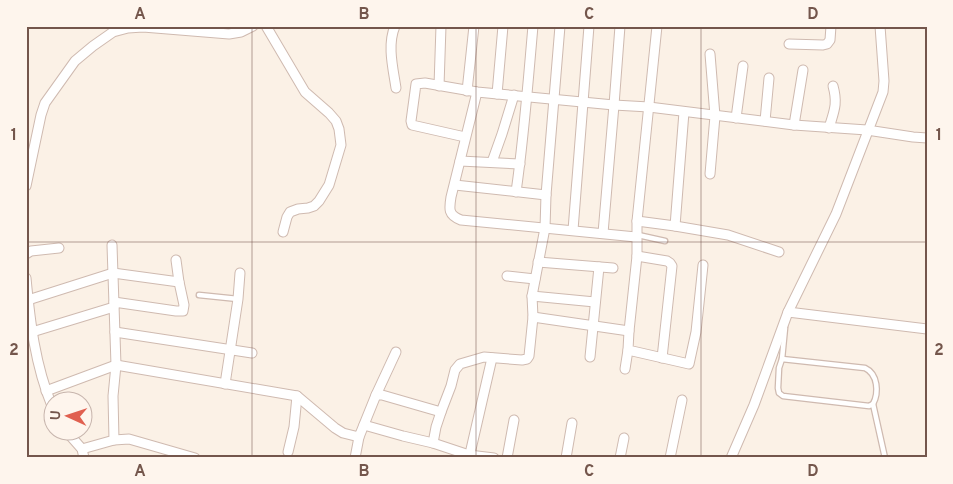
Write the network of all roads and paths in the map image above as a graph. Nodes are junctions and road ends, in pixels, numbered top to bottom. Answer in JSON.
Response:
{"nodes":[{"id":1,"x":253,"y":26,"type":"edge"},
{"id":2,"x":266,"y":26,"type":"edge"},
{"id":3,"x":395,"y":26,"type":"edge"},
{"id":4,"x":441,"y":26,"type":"edge"},
{"id":5,"x":474,"y":26,"type":"edge"},
{"id":6,"x":503,"y":26,"type":"edge"},
{"id":7,"x":533,"y":26,"type":"edge"},
{"id":8,"x":560,"y":26,"type":"edge"},
{"id":9,"x":589,"y":26,"type":"edge"},
{"id":10,"x":620,"y":26,"type":"edge"},
{"id":11,"x":657,"y":26,"type":"edge"},
{"id":12,"x":831,"y":26,"type":"edge"},
{"id":13,"x":880,"y":26,"type":"edge"},
{"id":14,"x":788,"y":44,"type":"dead end"},
{"id":15,"x":710,"y":54,"type":"dead end"},
{"id":16,"x":743,"y":66,"type":"dead end"},
{"id":17,"x":803,"y":70,"type":"dead end"},
{"id":18,"x":769,"y":78,"type":"dead end"},
{"id":19,"x":439,"y":86,"type":"junction"},
{"id":20,"x":833,"y":86,"type":"dead end"},
{"id":21,"x":396,"y":88,"type":"dead end"},
{"id":22,"x":467,"y":91,"type":"junction"},
{"id":23,"x":477,"y":92,"type":"junction"},
{"id":24,"x":497,"y":94,"type":"junction"},
{"id":25,"x":514,"y":95,"type":"junction"},
{"id":26,"x":527,"y":97,"type":"junction"},
{"id":27,"x":554,"y":99,"type":"junction"},
{"id":28,"x":583,"y":102,"type":"junction"},
{"id":29,"x":614,"y":105,"type":"junction"},
{"id":30,"x":649,"y":107,"type":"junction"},
{"id":31,"x":684,"y":112,"type":"junction"},
{"id":32,"x":715,"y":116,"type":"junction"},
{"id":33,"x":736,"y":118,"type":"junction"},
{"id":34,"x":765,"y":121,"type":"junction"},
{"id":35,"x":794,"y":125,"type":"junction"},
{"id":36,"x":829,"y":128,"type":"junction"},
{"id":37,"x":867,"y":130,"type":"junction"},
{"id":38,"x":465,"y":137,"type":"junction"},
{"id":39,"x":927,"y":138,"type":"edge"},
{"id":40,"x":460,"y":160,"type":"junction"},
{"id":41,"x":492,"y":162,"type":"junction"},
{"id":42,"x":520,"y":164,"type":"junction"},
{"id":43,"x":710,"y":174,"type":"dead end"},
{"id":44,"x":454,"y":185,"type":"junction"},
{"id":45,"x":26,"y":186,"type":"edge"},
{"id":46,"x":516,"y":192,"type":"junction"},
{"id":47,"x":546,"y":195,"type":"junction"},
{"id":48,"x":638,"y":221,"type":"junction"},
{"id":49,"x":675,"y":226,"type":"junction"},
{"id":50,"x":544,"y":228,"type":"junction"},
{"id":51,"x":572,"y":230,"type":"junction"},
{"id":52,"x":283,"y":232,"type":"dead end"},
{"id":53,"x":603,"y":233,"type":"junction"},
{"id":54,"x":636,"y":236,"type":"junction"},
{"id":55,"x":665,"y":241,"type":"dead end"},
{"id":56,"x":112,"y":245,"type":"dead end"},
{"id":57,"x":59,"y":248,"type":"dead end"},
{"id":58,"x":779,"y":252,"type":"dead end"},
{"id":59,"x":26,"y":254,"type":"edge"},
{"id":60,"x":637,"y":256,"type":"junction"},
{"id":61,"x":176,"y":260,"type":"dead end"},
{"id":62,"x":538,"y":262,"type":"junction"},
{"id":63,"x":703,"y":265,"type":"dead end"},
{"id":64,"x":599,"y":267,"type":"junction"},
{"id":65,"x":613,"y":268,"type":"dead end"},
{"id":66,"x":240,"y":273,"type":"dead end"},
{"id":67,"x":113,"y":274,"type":"junction"},
{"id":68,"x":507,"y":276,"type":"dead end"},
{"id":69,"x":26,"y":278,"type":"edge"},
{"id":70,"x":535,"y":279,"type":"junction"},
{"id":71,"x":179,"y":282,"type":"junction"},
{"id":72,"x":199,"y":295,"type":"dead end"},
{"id":73,"x":532,"y":296,"type":"junction"},
{"id":74,"x":238,"y":298,"type":"junction"},
{"id":75,"x":28,"y":300,"type":"junction"},
{"id":76,"x":595,"y":302,"type":"junction"},
{"id":77,"x":114,"y":305,"type":"junction"},
{"id":78,"x":786,"y":316,"type":"junction"},
{"id":79,"x":533,"y":317,"type":"junction"},
{"id":80,"x":593,"y":326,"type":"junction"},
{"id":81,"x":927,"y":329,"type":"edge"},
{"id":82,"x":629,"y":331,"type":"junction"},
{"id":83,"x":32,"y":332,"type":"junction"},
{"id":84,"x":115,"y":332,"type":"junction"},
{"id":85,"x":231,"y":350,"type":"junction"},
{"id":86,"x":628,"y":350,"type":"junction"},
{"id":87,"x":396,"y":352,"type":"dead end"},
{"id":88,"x":252,"y":353,"type":"dead end"},
{"id":89,"x":590,"y":357,"type":"dead end"},
{"id":90,"x":492,"y":358,"type":"junction"},
{"id":91,"x":662,"y":358,"type":"junction"},
{"id":92,"x":782,"y":359,"type":"junction"},
{"id":93,"x":116,"y":365,"type":"junction"},
{"id":94,"x":625,"y":368,"type":"dead end"},
{"id":95,"x":225,"y":384,"type":"junction"},
{"id":96,"x":46,"y":391,"type":"joint"},
{"id":97,"x":376,"y":395,"type":"junction"},
{"id":98,"x":297,"y":396,"type":"junction"},
{"id":99,"x":682,"y":400,"type":"dead end"},
{"id":100,"x":873,"y":404,"type":"junction"},
{"id":101,"x":441,"y":412,"type":"junction"},
{"id":102,"x":514,"y":420,"type":"dead end"},
{"id":103,"x":572,"y":423,"type":"dead end"},
{"id":104,"x":364,"y":425,"type":"junction"},
{"id":105,"x":359,"y":437,"type":"junction"},
{"id":106,"x":624,"y":438,"type":"dead end"},
{"id":107,"x":114,"y":440,"type":"junction"},
{"id":108,"x":74,"y":442,"type":"edge"},
{"id":109,"x":433,"y":443,"type":"junction"},
{"id":110,"x":288,"y":452,"type":"dead end"},
{"id":111,"x":83,"y":453,"type":"edge"},
{"id":112,"x":178,"y":455,"type":"edge"},
{"id":113,"x":469,"y":456,"type":"edge"},
{"id":114,"x":194,"y":458,"type":"edge"},
{"id":115,"x":356,"y":458,"type":"edge"},
{"id":116,"x":494,"y":458,"type":"edge"},
{"id":117,"x":506,"y":458,"type":"edge"},
{"id":118,"x":566,"y":458,"type":"edge"},
{"id":119,"x":620,"y":458,"type":"edge"},
{"id":120,"x":670,"y":458,"type":"edge"},
{"id":121,"x":731,"y":458,"type":"edge"},
{"id":122,"x":885,"y":458,"type":"edge"}],
"edges":[{"from":1,"to":45,"type":"street"},
{"from":2,"to":52,"type":"street"},
{"from":3,"to":21,"type":"street"},
{"from":4,"to":19,"type":"street"},
{"from":5,"to":22,"type":"street"},
{"from":6,"to":24,"type":"street"},
{"from":7,"to":26,"type":"street"},
{"from":8,"to":27,"type":"street"},
{"from":9,"to":28,"type":"street"},
{"from":10,"to":29,"type":"street"},
{"from":11,"to":30,"type":"street"},
{"from":12,"to":14,"type":"street"},
{"from":13,"to":37,"type":"street"},
{"from":15,"to":32,"type":"street"},
{"from":16,"to":33,"type":"street"},
{"from":17,"to":35,"type":"street"},
{"from":18,"to":34,"type":"street"},
{"from":19,"to":22,"type":"street"},
{"from":19,"to":38,"type":"street"},
{"from":20,"to":36,"type":"street"},
{"from":22,"to":23,"type":"street"},
{"from":23,"to":24,"type":"street"},
{"from":23,"to":38,"type":"street"},
{"from":24,"to":25,"type":"street"},
{"from":25,"to":26,"type":"street"},
{"from":25,"to":41,"type":"street"},
{"from":26,"to":27,"type":"street"},
{"from":26,"to":42,"type":"street"},
{"from":27,"to":28,"type":"street"},
{"from":27,"to":47,"type":"street"},
{"from":28,"to":29,"type":"street"},
{"from":28,"to":51,"type":"street"},
{"from":29,"to":30,"type":"street"},
{"from":29,"to":53,"type":"street"},
{"from":30,"to":31,"type":"street"},
{"from":30,"to":48,"type":"street"},
{"from":31,"to":32,"type":"street"},
{"from":31,"to":49,"type":"street"},
{"from":32,"to":33,"type":"street"},
{"from":32,"to":43,"type":"street"},
{"from":33,"to":34,"type":"street"},
{"from":34,"to":35,"type":"street"},
{"from":35,"to":36,"type":"street"},
{"from":36,"to":37,"type":"street"},
{"from":37,"to":39,"type":"street"},
{"from":37,"to":78,"type":"street"},
{"from":38,"to":40,"type":"street"},
{"from":40,"to":41,"type":"street"},
{"from":40,"to":44,"type":"street"},
{"from":41,"to":42,"type":"street"},
{"from":42,"to":46,"type":"street"},
{"from":44,"to":46,"type":"street"},
{"from":44,"to":50,"type":"street"},
{"from":46,"to":47,"type":"street"},
{"from":47,"to":50,"type":"street"},
{"from":48,"to":49,"type":"street"},
{"from":48,"to":54,"type":"street"},
{"from":49,"to":58,"type":"street"},
{"from":50,"to":51,"type":"street"},
{"from":50,"to":62,"type":"street"},
{"from":51,"to":53,"type":"street"},
{"from":53,"to":54,"type":"street"},
{"from":54,"to":55,"type":"lane"},
{"from":54,"to":60,"type":"street"},
{"from":56,"to":67,"type":"street"},
{"from":57,"to":59,"type":"street"},
{"from":60,"to":82,"type":"street"},
{"from":60,"to":91,"type":"street"},
{"from":61,"to":71,"type":"street"},
{"from":62,"to":64,"type":"street"},
{"from":62,"to":70,"type":"street"},
{"from":63,"to":91,"type":"street"},
{"from":64,"to":65,"type":"street"},
{"from":64,"to":76,"type":"street"},
{"from":66,"to":74,"type":"street"},
{"from":67,"to":71,"type":"street"},
{"from":67,"to":75,"type":"street"},
{"from":67,"to":77,"type":"street"},
{"from":68,"to":70,"type":"street"},
{"from":69,"to":75,"type":"street"},
{"from":70,"to":73,"type":"street"},
{"from":71,"to":77,"type":"street"},
{"from":72,"to":74,"type":"lane"},
{"from":73,"to":76,"type":"street"},
{"from":73,"to":79,"type":"street"},
{"from":74,"to":85,"type":"street"},
{"from":75,"to":83,"type":"street"},
{"from":76,"to":80,"type":"street"},
{"from":77,"to":83,"type":"street"},
{"from":77,"to":84,"type":"street"},
{"from":78,"to":81,"type":"street"},
{"from":78,"to":92,"type":"lane"},
{"from":78,"to":121,"type":"street"},
{"from":79,"to":80,"type":"street"},
{"from":79,"to":90,"type":"street"},
{"from":80,"to":82,"type":"street"},
{"from":80,"to":89,"type":"street"},
{"from":82,"to":86,"type":"street"},
{"from":83,"to":96,"type":"street"},
{"from":84,"to":85,"type":"street"},
{"from":84,"to":93,"type":"street"},
{"from":85,"to":88,"type":"street"},
{"from":85,"to":95,"type":"street"},
{"from":86,"to":91,"type":"street"},
{"from":86,"to":94,"type":"street"},
{"from":87,"to":97,"type":"street"},
{"from":90,"to":101,"type":"street"},
{"from":90,"to":113,"type":"street"},
{"from":92,"to":100,"type":"lane"},
{"from":92,"to":100,"type":"lane"},
{"from":93,"to":95,"type":"street"},
{"from":93,"to":96,"type":"street"},
{"from":93,"to":107,"type":"street"},
{"from":95,"to":98,"type":"street"},
{"from":97,"to":101,"type":"street"},
{"from":97,"to":104,"type":"street"},
{"from":98,"to":105,"type":"street"},
{"from":98,"to":110,"type":"street"},
{"from":99,"to":120,"type":"street"},
{"from":100,"to":122,"type":"lane"},
{"from":101,"to":109,"type":"street"},
{"from":102,"to":117,"type":"street"},
{"from":103,"to":118,"type":"street"},
{"from":104,"to":105,"type":"street"},
{"from":104,"to":109,"type":"street"},
{"from":105,"to":115,"type":"street"},
{"from":106,"to":119,"type":"street"},
{"from":107,"to":111,"type":"street"},
{"from":107,"to":112,"type":"street"},
{"from":108,"to":111,"type":"street"},
{"from":109,"to":113,"type":"street"},
{"from":112,"to":114,"type":"street"},
{"from":113,"to":116,"type":"street"}]}
